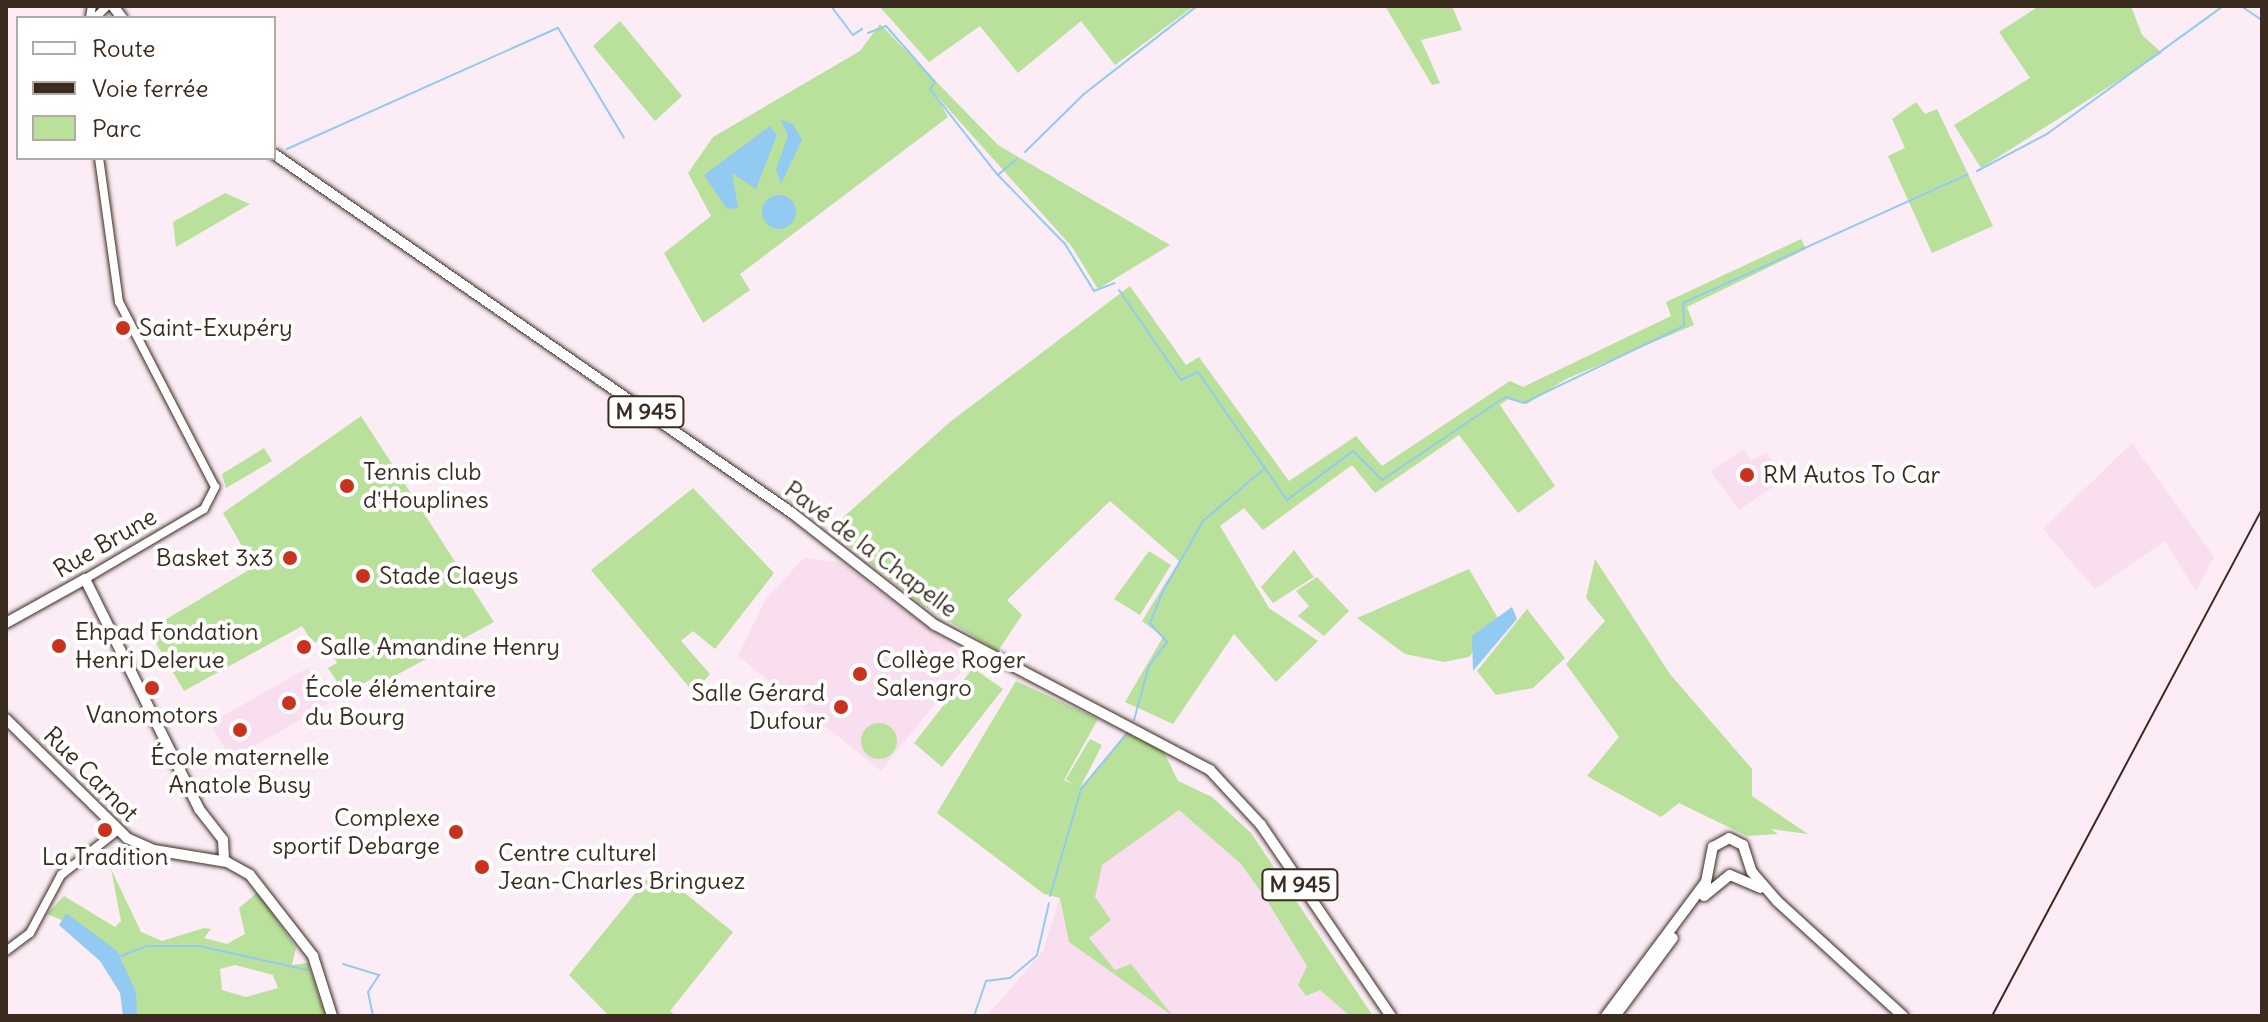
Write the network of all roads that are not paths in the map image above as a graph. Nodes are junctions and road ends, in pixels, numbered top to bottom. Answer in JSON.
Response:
{"nodes":[{"id":1,"x":276,"y":155,"type":"edge"},
{"id":2,"x":99,"y":160,"type":"edge"},
{"id":3,"x":85,"y":579,"type":"junction"},
{"id":4,"x":6,"y":623,"type":"edge"},
{"id":5,"x":6,"y":719,"type":"edge"},
{"id":6,"x":117,"y":831,"type":"junction"},
{"id":7,"x":1747,"y":859,"type":"junction"},
{"id":8,"x":224,"y":861,"type":"junction"},
{"id":9,"x":1712,"y":863,"type":"junction"},
{"id":10,"x":1731,"y":875,"type":"junction"},
{"id":11,"x":1777,"y":901,"type":"junction"},
{"id":12,"x":6,"y":951,"type":"edge"},
{"id":13,"x":332,"y":1016,"type":"edge"},
{"id":14,"x":1391,"y":1016,"type":"edge"},
{"id":15,"x":1606,"y":1016,"type":"edge"},
{"id":16,"x":1615,"y":1016,"type":"edge"},
{"id":17,"x":1903,"y":1016,"type":"edge"}],
"edges":[{"from":1,"to":14,"type":"main road","name":"Pavé de la Chapelle","number":"M 945"},
{"from":2,"to":3,"type":"street","name":"Rue Brune"},
{"from":3,"to":4,"type":"main road","name":"Rue Brune"},
{"from":3,"to":8,"type":"main road"},
{"from":5,"to":6,"type":"main road","name":"Rue Carnot"},
{"from":6,"to":8,"type":"main road","name":"Rue Carnot"},
{"from":6,"to":12,"type":"street"},
{"from":7,"to":9,"type":"main road"},
{"from":7,"to":10,"type":"main road"},
{"from":7,"to":11,"type":"main road"},
{"from":8,"to":13,"type":"main road","name":"Rue Carnot"},
{"from":9,"to":10,"type":"main road"},
{"from":9,"to":15,"type":"main road"},
{"from":10,"to":11,"type":"main road"},
{"from":10,"to":16,"type":"main road"},
{"from":11,"to":17,"type":"main road"}]}
